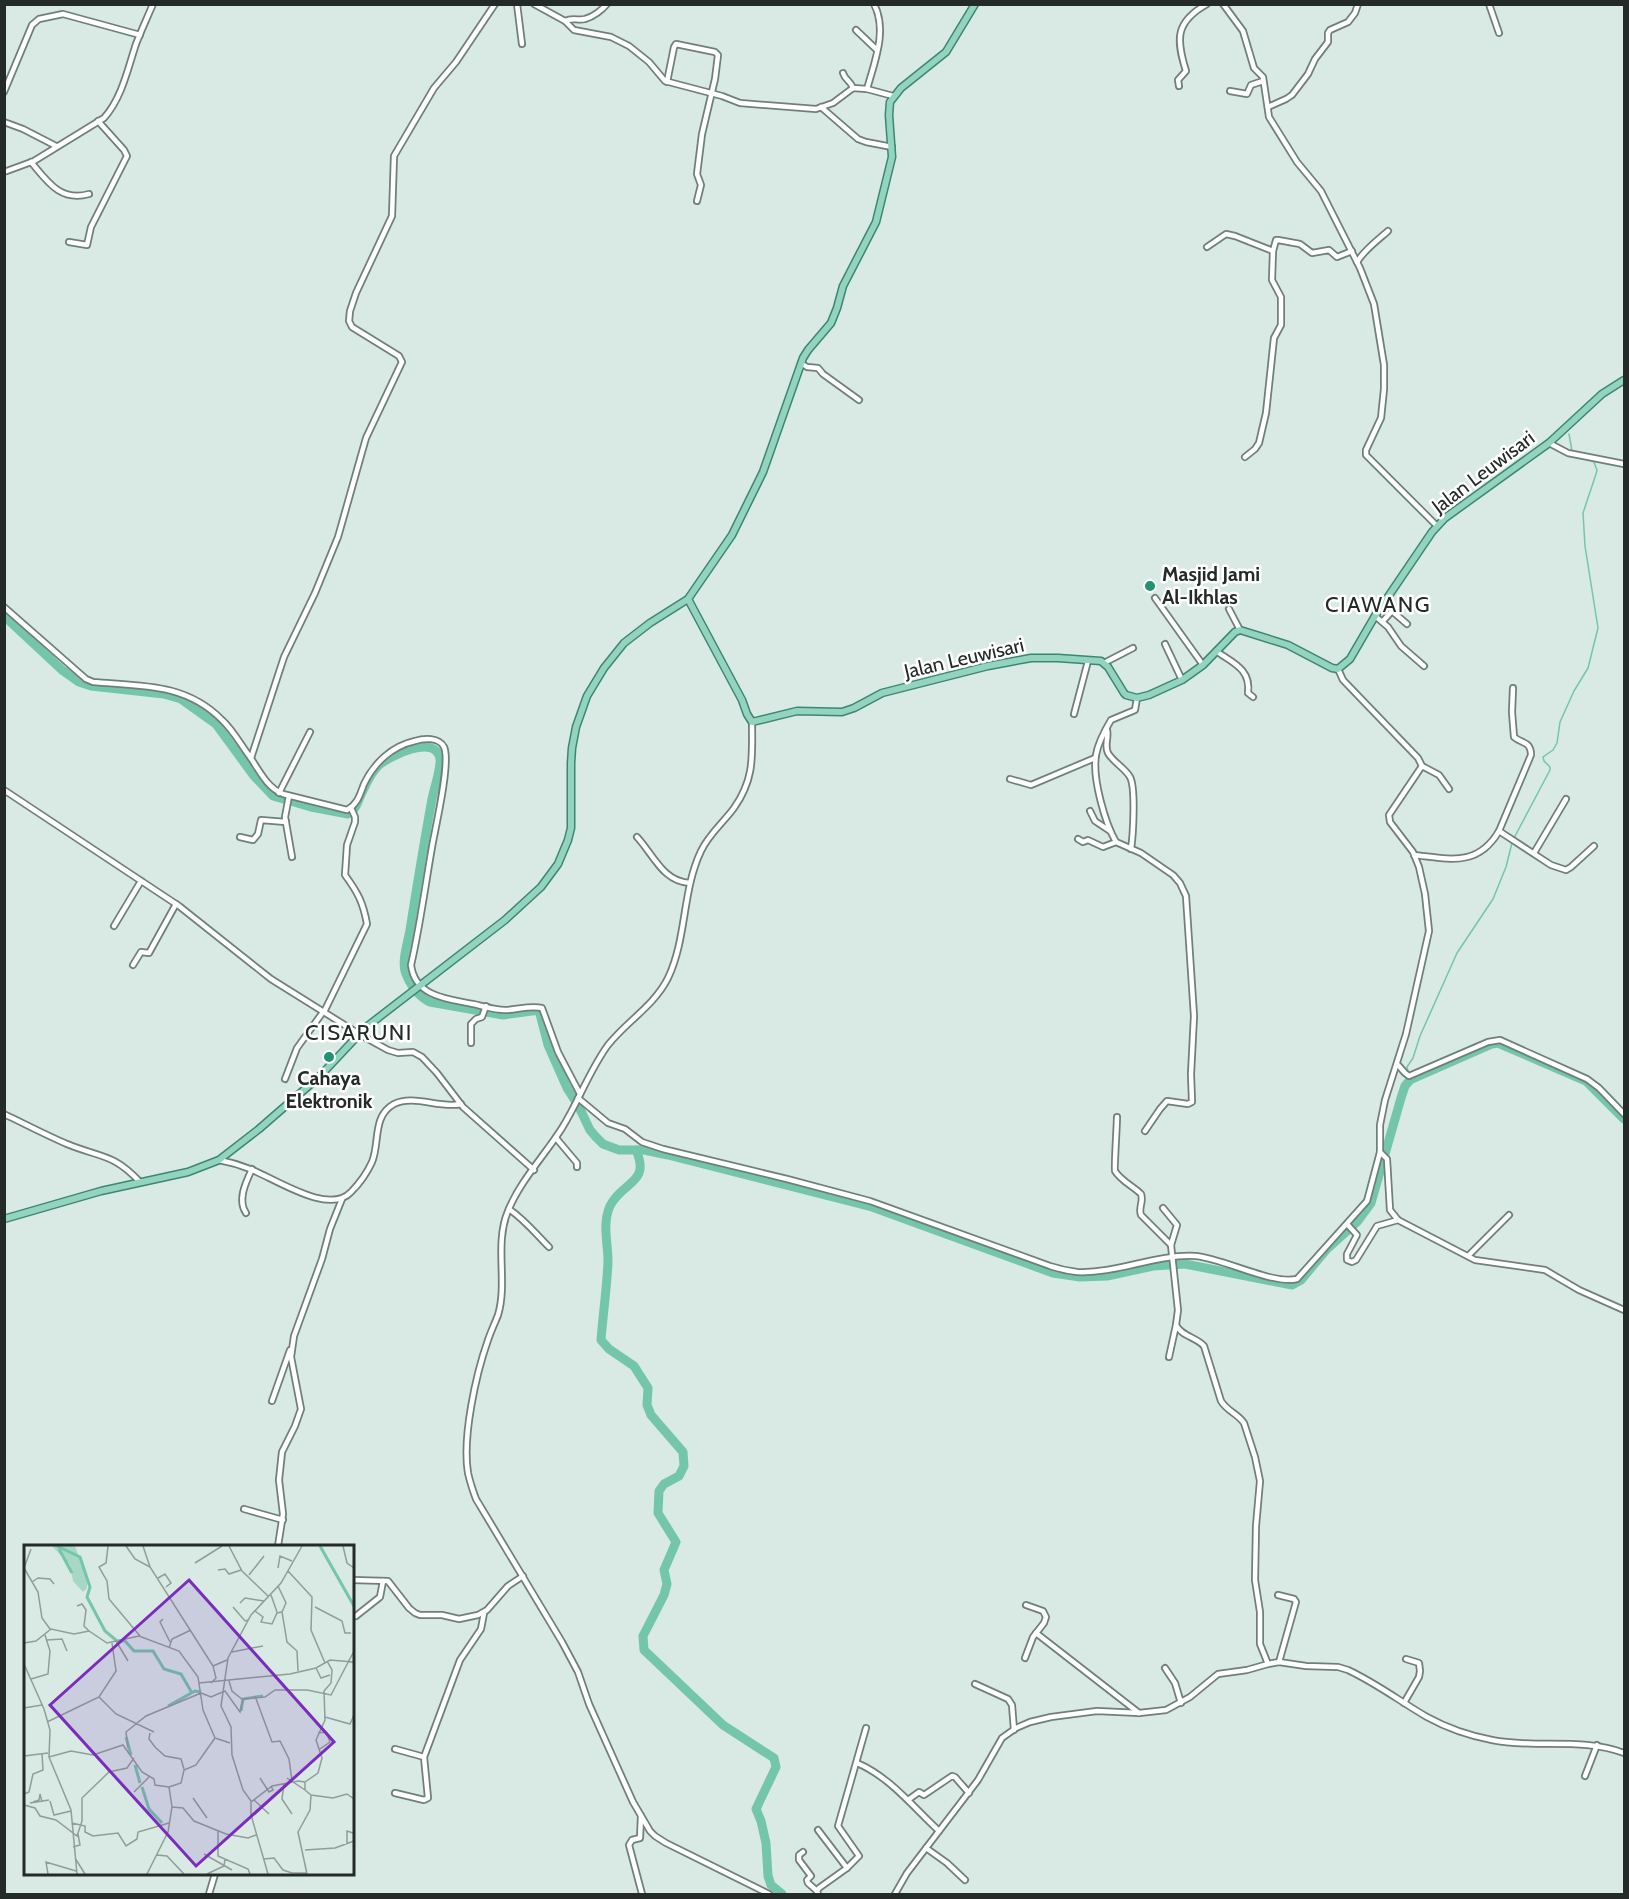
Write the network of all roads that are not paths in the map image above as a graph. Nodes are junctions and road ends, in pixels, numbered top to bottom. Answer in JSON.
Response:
{"nodes":[{"id":1,"x":153,"y":4,"type":"edge"},
{"id":2,"x":495,"y":4,"type":"edge"},
{"id":3,"x":517,"y":4,"type":"edge"},
{"id":4,"x":534,"y":4,"type":"edge"},
{"id":5,"x":607,"y":4,"type":"edge"},
{"id":6,"x":874,"y":4,"type":"edge"},
{"id":7,"x":975,"y":4,"type":"edge"},
{"id":8,"x":1207,"y":4,"type":"edge"},
{"id":9,"x":1223,"y":4,"type":"edge"},
{"id":10,"x":1358,"y":4,"type":"edge"},
{"id":11,"x":1489,"y":4,"type":"edge"},
{"id":12,"x":565,"y":21,"type":"junction"},
{"id":13,"x":856,"y":30,"type":"dead end"},
{"id":14,"x":1499,"y":33,"type":"dead end"},
{"id":15,"x":140,"y":35,"type":"junction"},
{"id":16,"x":522,"y":44,"type":"dead end"},
{"id":17,"x":877,"y":50,"type":"junction"},
{"id":18,"x":843,"y":73,"type":"dead end"},
{"id":19,"x":1263,"y":81,"type":"junction"},
{"id":20,"x":668,"y":82,"type":"junction"},
{"id":21,"x":1179,"y":86,"type":"dead end"},
{"id":22,"x":853,"y":88,"type":"junction"},
{"id":23,"x":867,"y":89,"type":"junction"},
{"id":24,"x":1230,"y":91,"type":"dead end"},
{"id":25,"x":4,"y":92,"type":"edge"},
{"id":26,"x":711,"y":93,"type":"junction"},
{"id":27,"x":893,"y":96,"type":"junction"},
{"id":28,"x":821,"y":107,"type":"junction"},
{"id":29,"x":1268,"y":107,"type":"junction"},
{"id":30,"x":98,"y":121,"type":"junction"},
{"id":31,"x":4,"y":122,"type":"edge"},
{"id":32,"x":56,"y":146,"type":"junction"},
{"id":33,"x":892,"y":147,"type":"junction"},
{"id":34,"x":31,"y":162,"type":"junction"},
{"id":35,"x":4,"y":172,"type":"edge"},
{"id":36,"x":89,"y":194,"type":"dead end"},
{"id":37,"x":697,"y":201,"type":"dead end"},
{"id":38,"x":1388,"y":231,"type":"dead end"},
{"id":39,"x":69,"y":242,"type":"dead end"},
{"id":40,"x":1207,"y":247,"type":"dead end"},
{"id":41,"x":1273,"y":251,"type":"junction"},
{"id":42,"x":1352,"y":251,"type":"junction"},
{"id":43,"x":1358,"y":262,"type":"junction"},
{"id":44,"x":801,"y":363,"type":"junction"},
{"id":45,"x":1624,"y":380,"type":"edge"},
{"id":46,"x":859,"y":400,"type":"dead end"},
{"id":47,"x":1549,"y":443,"type":"junction"},
{"id":48,"x":1245,"y":457,"type":"dead end"},
{"id":49,"x":1624,"y":464,"type":"edge"},
{"id":50,"x":1437,"y":526,"type":"junction"},
{"id":51,"x":1155,"y":598,"type":"dead end"},
{"id":52,"x":688,"y":599,"type":"junction"},
{"id":53,"x":4,"y":607,"type":"edge"},
{"id":54,"x":1229,"y":609,"type":"dead end"},
{"id":55,"x":1375,"y":616,"type":"junction"},
{"id":56,"x":1383,"y":621,"type":"junction"},
{"id":57,"x":1407,"y":624,"type":"dead end"},
{"id":58,"x":1240,"y":630,"type":"junction"},
{"id":59,"x":1165,"y":644,"type":"dead end"},
{"id":60,"x":1133,"y":648,"type":"dead end"},
{"id":61,"x":1216,"y":651,"type":"junction"},
{"id":62,"x":1088,"y":661,"type":"junction"},
{"id":63,"x":1104,"y":663,"type":"junction"},
{"id":64,"x":1203,"y":665,"type":"junction"},
{"id":65,"x":1424,"y":666,"type":"dead end"},
{"id":66,"x":1338,"y":669,"type":"junction"},
{"id":67,"x":1182,"y":680,"type":"junction"},
{"id":68,"x":1513,"y":688,"type":"dead end"},
{"id":69,"x":1253,"y":697,"type":"dead end"},
{"id":70,"x":1137,"y":698,"type":"junction"},
{"id":71,"x":1074,"y":714,"type":"dead end"},
{"id":72,"x":752,"y":722,"type":"junction"},
{"id":73,"x":1107,"y":729,"type":"junction"},
{"id":74,"x":310,"y":732,"type":"dead end"},
{"id":75,"x":251,"y":758,"type":"junction"},
{"id":76,"x":1095,"y":759,"type":"junction"},
{"id":77,"x":1422,"y":766,"type":"junction"},
{"id":78,"x":1010,"y":779,"type":"dead end"},
{"id":79,"x":1449,"y":789,"type":"dead end"},
{"id":80,"x":4,"y":790,"type":"edge"},
{"id":81,"x":279,"y":793,"type":"junction"},
{"id":82,"x":1566,"y":799,"type":"dead end"},
{"id":83,"x":288,"y":801,"type":"junction"},
{"id":84,"x":351,"y":809,"type":"junction"},
{"id":85,"x":1090,"y":811,"type":"dead end"},
{"id":86,"x":286,"y":822,"type":"junction"},
{"id":87,"x":1499,"y":831,"type":"junction"},
{"id":88,"x":1111,"y":832,"type":"junction"},
{"id":89,"x":240,"y":837,"type":"dead end"},
{"id":90,"x":637,"y":837,"type":"dead end"},
{"id":91,"x":1078,"y":839,"type":"dead end"},
{"id":92,"x":1116,"y":843,"type":"junction"},
{"id":93,"x":1594,"y":846,"type":"dead end"},
{"id":94,"x":1131,"y":849,"type":"junction"},
{"id":95,"x":1533,"y":853,"type":"junction"},
{"id":96,"x":1414,"y":855,"type":"junction"},
{"id":97,"x":292,"y":857,"type":"dead end"},
{"id":98,"x":141,"y":881,"type":"junction"},
{"id":99,"x":690,"y":883,"type":"junction"},
{"id":100,"x":176,"y":904,"type":"junction"},
{"id":101,"x":114,"y":926,"type":"dead end"},
{"id":102,"x":133,"y":965,"type":"dead end"},
{"id":103,"x":417,"y":989,"type":"junction"},
{"id":104,"x":485,"y":1011,"type":"junction"},
{"id":105,"x":323,"y":1012,"type":"junction"},
{"id":106,"x":359,"y":1034,"type":"junction"},
{"id":107,"x":471,"y":1043,"type":"dead end"},
{"id":108,"x":1398,"y":1065,"type":"junction"},
{"id":109,"x":285,"y":1079,"type":"dead end"},
{"id":110,"x":578,"y":1097,"type":"junction"},
{"id":111,"x":461,"y":1104,"type":"junction"},
{"id":112,"x":4,"y":1114,"type":"edge"},
{"id":113,"x":1624,"y":1114,"type":"edge"},
{"id":114,"x":1117,"y":1117,"type":"dead end"},
{"id":115,"x":1145,"y":1131,"type":"dead end"},
{"id":116,"x":555,"y":1138,"type":"junction"},
{"id":117,"x":1383,"y":1154,"type":"junction"},
{"id":118,"x":219,"y":1160,"type":"junction"},
{"id":119,"x":577,"y":1167,"type":"dead end"},
{"id":120,"x":252,"y":1169,"type":"junction"},
{"id":121,"x":534,"y":1170,"type":"junction"},
{"id":122,"x":140,"y":1182,"type":"junction"},
{"id":123,"x":342,"y":1199,"type":"junction"},
{"id":124,"x":1163,"y":1208,"type":"dead end"},
{"id":125,"x":509,"y":1209,"type":"junction"},
{"id":126,"x":246,"y":1213,"type":"dead end"},
{"id":127,"x":1509,"y":1215,"type":"dead end"},
{"id":128,"x":4,"y":1219,"type":"edge"},
{"id":129,"x":1398,"y":1220,"type":"junction"},
{"id":130,"x":1350,"y":1226,"type":"junction"},
{"id":131,"x":1171,"y":1245,"type":"junction"},
{"id":132,"x":549,"y":1247,"type":"dead end"},
{"id":133,"x":1173,"y":1256,"type":"junction"},
{"id":134,"x":1468,"y":1256,"type":"junction"},
{"id":135,"x":1624,"y":1310,"type":"edge"},
{"id":136,"x":1176,"y":1325,"type":"junction"},
{"id":137,"x":291,"y":1347,"type":"junction"},
{"id":138,"x":1169,"y":1357,"type":"dead end"},
{"id":139,"x":272,"y":1401,"type":"dead end"},
{"id":140,"x":244,"y":1509,"type":"dead end"},
{"id":141,"x":283,"y":1520,"type":"junction"},
{"id":142,"x":278,"y":1545,"type":"edge"},
{"id":143,"x":523,"y":1576,"type":"junction"},
{"id":144,"x":354,"y":1580,"type":"edge"},
{"id":145,"x":383,"y":1581,"type":"junction"},
{"id":146,"x":1278,"y":1595,"type":"dead end"},
{"id":147,"x":1026,"y":1605,"type":"dead end"},
{"id":148,"x":484,"y":1613,"type":"junction"},
{"id":149,"x":356,"y":1616,"type":"dead end"},
{"id":150,"x":1036,"y":1633,"type":"junction"},
{"id":151,"x":1025,"y":1658,"type":"dead end"},
{"id":152,"x":1406,"y":1659,"type":"dead end"},
{"id":153,"x":1279,"y":1662,"type":"junction"},
{"id":154,"x":1268,"y":1664,"type":"junction"},
{"id":155,"x":1165,"y":1668,"type":"dead end"},
{"id":156,"x":975,"y":1684,"type":"dead end"},
{"id":157,"x":1181,"y":1702,"type":"junction"},
{"id":158,"x":1404,"y":1703,"type":"junction"},
{"id":159,"x":1139,"y":1713,"type":"junction"},
{"id":160,"x":866,"y":1728,"type":"dead end"},
{"id":161,"x":1014,"y":1730,"type":"junction"},
{"id":162,"x":1597,"y":1745,"type":"junction"},
{"id":163,"x":395,"y":1749,"type":"dead end"},
{"id":164,"x":1624,"y":1753,"type":"edge"},
{"id":165,"x":424,"y":1757,"type":"junction"},
{"id":166,"x":857,"y":1763,"type":"junction"},
{"id":167,"x":1585,"y":1776,"type":"dead end"},
{"id":168,"x":395,"y":1792,"type":"dead end"},
{"id":169,"x":969,"y":1792,"type":"junction"},
{"id":170,"x":908,"y":1800,"type":"junction"},
{"id":171,"x":641,"y":1815,"type":"junction"},
{"id":172,"x":818,"y":1830,"type":"dead end"},
{"id":173,"x":939,"y":1831,"type":"junction"},
{"id":174,"x":926,"y":1848,"type":"junction"},
{"id":175,"x":803,"y":1852,"type":"dead end"},
{"id":176,"x":847,"y":1868,"type":"junction"},
{"id":177,"x":215,"y":1875,"type":"edge"},
{"id":178,"x":965,"y":1880,"type":"dead end"},
{"id":179,"x":818,"y":1893,"type":"edge"},
{"id":180,"x":209,"y":1894,"type":"edge"},
{"id":181,"x":642,"y":1894,"type":"edge"},
{"id":182,"x":769,"y":1894,"type":"edge"},
{"id":183,"x":895,"y":1894,"type":"edge"}],
"edges":[{"from":1,"to":15,"type":"street"},
{"from":2,"to":75,"type":"street"},
{"from":3,"to":16,"type":"street"},
{"from":4,"to":12,"type":"street"},
{"from":5,"to":12,"type":"street"},
{"from":6,"to":17,"type":"street"},
{"from":7,"to":27,"type":"main road"},
{"from":8,"to":21,"type":"street"},
{"from":9,"to":19,"type":"street"},
{"from":10,"to":29,"type":"street"},
{"from":11,"to":14,"type":"street"},
{"from":12,"to":20,"type":"street"},
{"from":13,"to":17,"type":"street"},
{"from":15,"to":25,"type":"street"},
{"from":15,"to":30,"type":"street"},
{"from":17,"to":23,"type":"street"},
{"from":18,"to":22,"type":"street"},
{"from":19,"to":24,"type":"street"},
{"from":19,"to":29,"type":"street"},
{"from":20,"to":26,"type":"street"},
{"from":20,"to":26,"type":"street"},
{"from":22,"to":23,"type":"street"},
{"from":22,"to":28,"type":"street"},
{"from":23,"to":27,"type":"street"},
{"from":26,"to":28,"type":"street"},
{"from":26,"to":37,"type":"street"},
{"from":27,"to":33,"type":"main road"},
{"from":28,"to":33,"type":"street"},
{"from":29,"to":42,"type":"street"},
{"from":30,"to":32,"type":"street"},
{"from":30,"to":39,"type":"street"},
{"from":31,"to":32,"type":"street"},
{"from":32,"to":34,"type":"street"},
{"from":33,"to":44,"type":"main road"},
{"from":34,"to":35,"type":"street"},
{"from":34,"to":36,"type":"street"},
{"from":38,"to":43,"type":"street"},
{"from":40,"to":41,"type":"street"},
{"from":41,"to":42,"type":"street"},
{"from":41,"to":48,"type":"street"},
{"from":42,"to":43,"type":"street"},
{"from":43,"to":50,"type":"street"},
{"from":44,"to":46,"type":"street"},
{"from":44,"to":52,"type":"main road"},
{"from":45,"to":47,"type":"main road","name":"Jalan Leuwisari"},
{"from":47,"to":49,"type":"street"},
{"from":47,"to":50,"type":"main road","name":"Jalan Leuwisari"},
{"from":50,"to":55,"type":"main road","name":"Jalan Leuwisari"},
{"from":51,"to":64,"type":"street"},
{"from":52,"to":72,"type":"main road"},
{"from":52,"to":103,"type":"main road"},
{"from":53,"to":75,"type":"street"},
{"from":54,"to":58,"type":"street"},
{"from":55,"to":56,"type":"street"},
{"from":55,"to":66,"type":"main road","name":"Jalan Leuwisari"},
{"from":56,"to":57,"type":"street"},
{"from":56,"to":65,"type":"street"},
{"from":58,"to":61,"type":"main road"},
{"from":58,"to":66,"type":"main road"},
{"from":59,"to":67,"type":"street"},
{"from":60,"to":63,"type":"street"},
{"from":61,"to":64,"type":"main road"},
{"from":61,"to":69,"type":"street"},
{"from":62,"to":63,"type":"main road","name":"Jalan Leuwisari"},
{"from":62,"to":71,"type":"street"},
{"from":62,"to":72,"type":"main road","name":"Jalan Leuwisari"},
{"from":63,"to":70,"type":"main road"},
{"from":64,"to":67,"type":"main road"},
{"from":66,"to":77,"type":"street"},
{"from":67,"to":70,"type":"main road"},
{"from":68,"to":87,"type":"street"},
{"from":70,"to":73,"type":"street"},
{"from":72,"to":99,"type":"street"},
{"from":73,"to":76,"type":"street"},
{"from":73,"to":94,"type":"street"},
{"from":74,"to":81,"type":"street"},
{"from":75,"to":81,"type":"street"},
{"from":76,"to":78,"type":"street"},
{"from":76,"to":88,"type":"street"},
{"from":77,"to":79,"type":"street"},
{"from":77,"to":96,"type":"street"},
{"from":80,"to":98,"type":"street"},
{"from":81,"to":83,"type":"street"},
{"from":82,"to":95,"type":"street"},
{"from":83,"to":84,"type":"street"},
{"from":83,"to":86,"type":"street"},
{"from":84,"to":103,"type":"street"},
{"from":84,"to":105,"type":"street"},
{"from":85,"to":88,"type":"street"},
{"from":86,"to":89,"type":"street"},
{"from":86,"to":97,"type":"street"},
{"from":87,"to":95,"type":"street"},
{"from":87,"to":96,"type":"street"},
{"from":88,"to":92,"type":"street"},
{"from":90,"to":99,"type":"street"},
{"from":91,"to":92,"type":"street"},
{"from":92,"to":94,"type":"street"},
{"from":93,"to":95,"type":"street"},
{"from":94,"to":115,"type":"street"},
{"from":96,"to":108,"type":"street"},
{"from":98,"to":100,"type":"street"},
{"from":98,"to":101,"type":"street"},
{"from":99,"to":110,"type":"street"},
{"from":100,"to":102,"type":"street"},
{"from":100,"to":105,"type":"street"},
{"from":103,"to":104,"type":"street"},
{"from":103,"to":106,"type":"main road"},
{"from":104,"to":107,"type":"street"},
{"from":104,"to":110,"type":"street"},
{"from":105,"to":106,"type":"street"},
{"from":105,"to":109,"type":"street"},
{"from":106,"to":111,"type":"street"},
{"from":106,"to":118,"type":"main road"},
{"from":108,"to":113,"type":"street"},
{"from":108,"to":117,"type":"street"},
{"from":110,"to":116,"type":"street"},
{"from":110,"to":133,"type":"street"},
{"from":111,"to":121,"type":"street"},
{"from":111,"to":123,"type":"street"},
{"from":112,"to":122,"type":"street"},
{"from":114,"to":131,"type":"street"},
{"from":116,"to":119,"type":"street"},
{"from":116,"to":121,"type":"street"},
{"from":117,"to":129,"type":"street"},
{"from":117,"to":130,"type":"street"},
{"from":118,"to":120,"type":"street"},
{"from":118,"to":122,"type":"main road"},
{"from":120,"to":123,"type":"street"},
{"from":120,"to":126,"type":"street"},
{"from":121,"to":125,"type":"street"},
{"from":122,"to":128,"type":"main road"},
{"from":123,"to":137,"type":"street"},
{"from":124,"to":131,"type":"street"},
{"from":125,"to":132,"type":"street"},
{"from":125,"to":143,"type":"street"},
{"from":127,"to":134,"type":"street"},
{"from":129,"to":130,"type":"street"},
{"from":129,"to":134,"type":"street"},
{"from":130,"to":133,"type":"street"},
{"from":131,"to":133,"type":"street"},
{"from":133,"to":136,"type":"street"},
{"from":134,"to":135,"type":"street"},
{"from":136,"to":138,"type":"street"},
{"from":136,"to":154,"type":"street"},
{"from":137,"to":139,"type":"street"},
{"from":137,"to":141,"type":"street"},
{"from":140,"to":141,"type":"street"},
{"from":141,"to":142,"type":"street"},
{"from":143,"to":148,"type":"street"},
{"from":143,"to":171,"type":"street"},
{"from":144,"to":145,"type":"street"},
{"from":145,"to":148,"type":"street"},
{"from":145,"to":149,"type":"street"},
{"from":146,"to":153,"type":"street"},
{"from":147,"to":150,"type":"street"},
{"from":148,"to":165,"type":"street"},
{"from":150,"to":151,"type":"street"},
{"from":150,"to":159,"type":"street"},
{"from":152,"to":158,"type":"street"},
{"from":153,"to":154,"type":"street"},
{"from":153,"to":158,"type":"street"},
{"from":154,"to":157,"type":"street"},
{"from":155,"to":157,"type":"street"},
{"from":156,"to":161,"type":"street"},
{"from":157,"to":159,"type":"street"},
{"from":158,"to":162,"type":"street"},
{"from":159,"to":161,"type":"street"},
{"from":160,"to":166,"type":"street"},
{"from":161,"to":169,"type":"street"},
{"from":162,"to":164,"type":"street"},
{"from":162,"to":167,"type":"street"},
{"from":163,"to":165,"type":"street"},
{"from":165,"to":168,"type":"street"},
{"from":166,"to":170,"type":"street"},
{"from":166,"to":176,"type":"street"},
{"from":169,"to":170,"type":"street"},
{"from":169,"to":173,"type":"street"},
{"from":170,"to":173,"type":"street"},
{"from":171,"to":181,"type":"street"},
{"from":171,"to":182,"type":"street"},
{"from":172,"to":176,"type":"street"},
{"from":173,"to":174,"type":"street"},
{"from":174,"to":178,"type":"street"},
{"from":174,"to":183,"type":"street"},
{"from":175,"to":179,"type":"street"},
{"from":176,"to":179,"type":"street"},
{"from":177,"to":180,"type":"street"}]}
